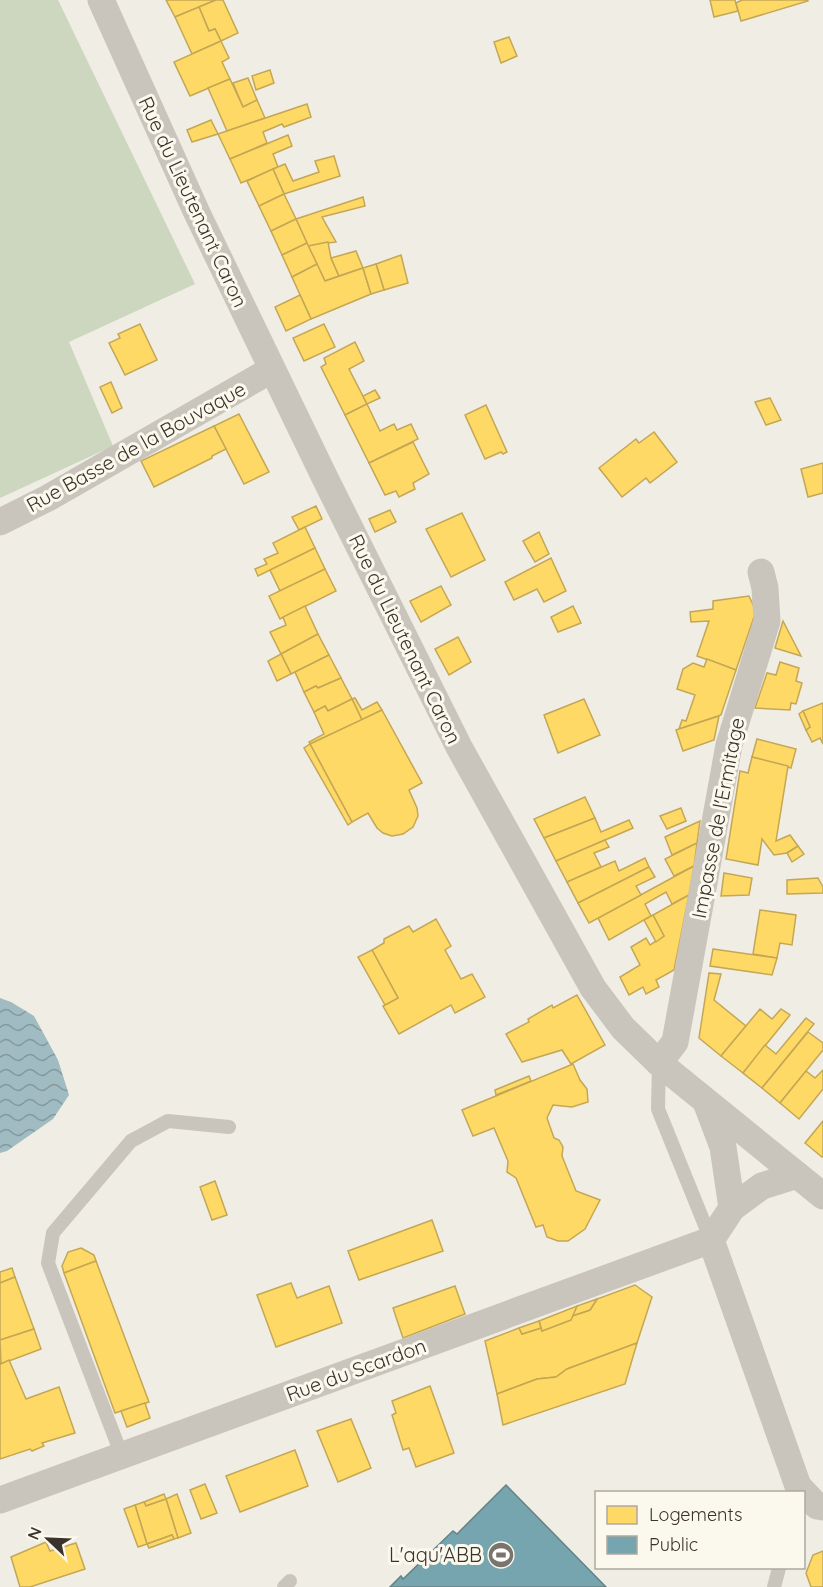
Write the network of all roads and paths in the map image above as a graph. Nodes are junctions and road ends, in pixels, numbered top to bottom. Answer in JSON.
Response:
{"nodes":[{"id":1,"x":101,"y":0,"type":"edge"},
{"id":2,"x":271,"y":370,"type":"junction"},
{"id":3,"x":0,"y":522,"type":"edge"},
{"id":4,"x":761,"y":572,"type":"dead end"},
{"id":5,"x":659,"y":1063,"type":"junction"},
{"id":6,"x":705,"y":1100,"type":"junction"},
{"id":7,"x":229,"y":1127,"type":"dead end"},
{"id":8,"x":797,"y":1175,"type":"junction"},
{"id":9,"x":823,"y":1196,"type":"edge"},
{"id":10,"x":732,"y":1208,"type":"junction"},
{"id":11,"x":711,"y":1240,"type":"junction"},
{"id":12,"x":122,"y":1456,"type":"junction"},
{"id":13,"x":797,"y":1489,"type":"edge"},
{"id":14,"x":805,"y":1496,"type":"edge"},
{"id":15,"x":0,"y":1500,"type":"edge"},
{"id":16,"x":823,"y":1507,"type":"edge"},
{"id":17,"x":779,"y":1569,"type":"edge"},
{"id":18,"x":774,"y":1587,"type":"edge"}],
"edges":[{"from":1,"to":2,"type":"street","name":"Rue du Lieutenant Caron"},
{"from":2,"to":3,"type":"street","name":"Rue Basse de la Bouvaque"},
{"from":2,"to":5,"type":"street","name":"Rue du Lieutenant Caron"},
{"from":4,"to":5,"type":"street","name":"Impasse de l'Ermitage"},
{"from":5,"to":6,"type":"street","name":"Rue du Lieutenant Caron"},
{"from":5,"to":11,"type":"lane"},
{"from":6,"to":8,"type":"street","name":"Rue du Lieutenant Caron"},
{"from":6,"to":10,"type":"street"},
{"from":7,"to":12,"type":"lane"},
{"from":8,"to":9,"type":"street","name":"Rue du Lieutenant Caron"},
{"from":8,"to":10,"type":"street"},
{"from":10,"to":11,"type":"street"},
{"from":11,"to":12,"type":"street","name":"Rue du Scardon"},
{"from":11,"to":13,"type":"street"},
{"from":12,"to":15,"type":"street","name":"Rue du Scardon"},
{"from":14,"to":16,"type":"street"},
{"from":17,"to":18,"type":"lane"}]}
